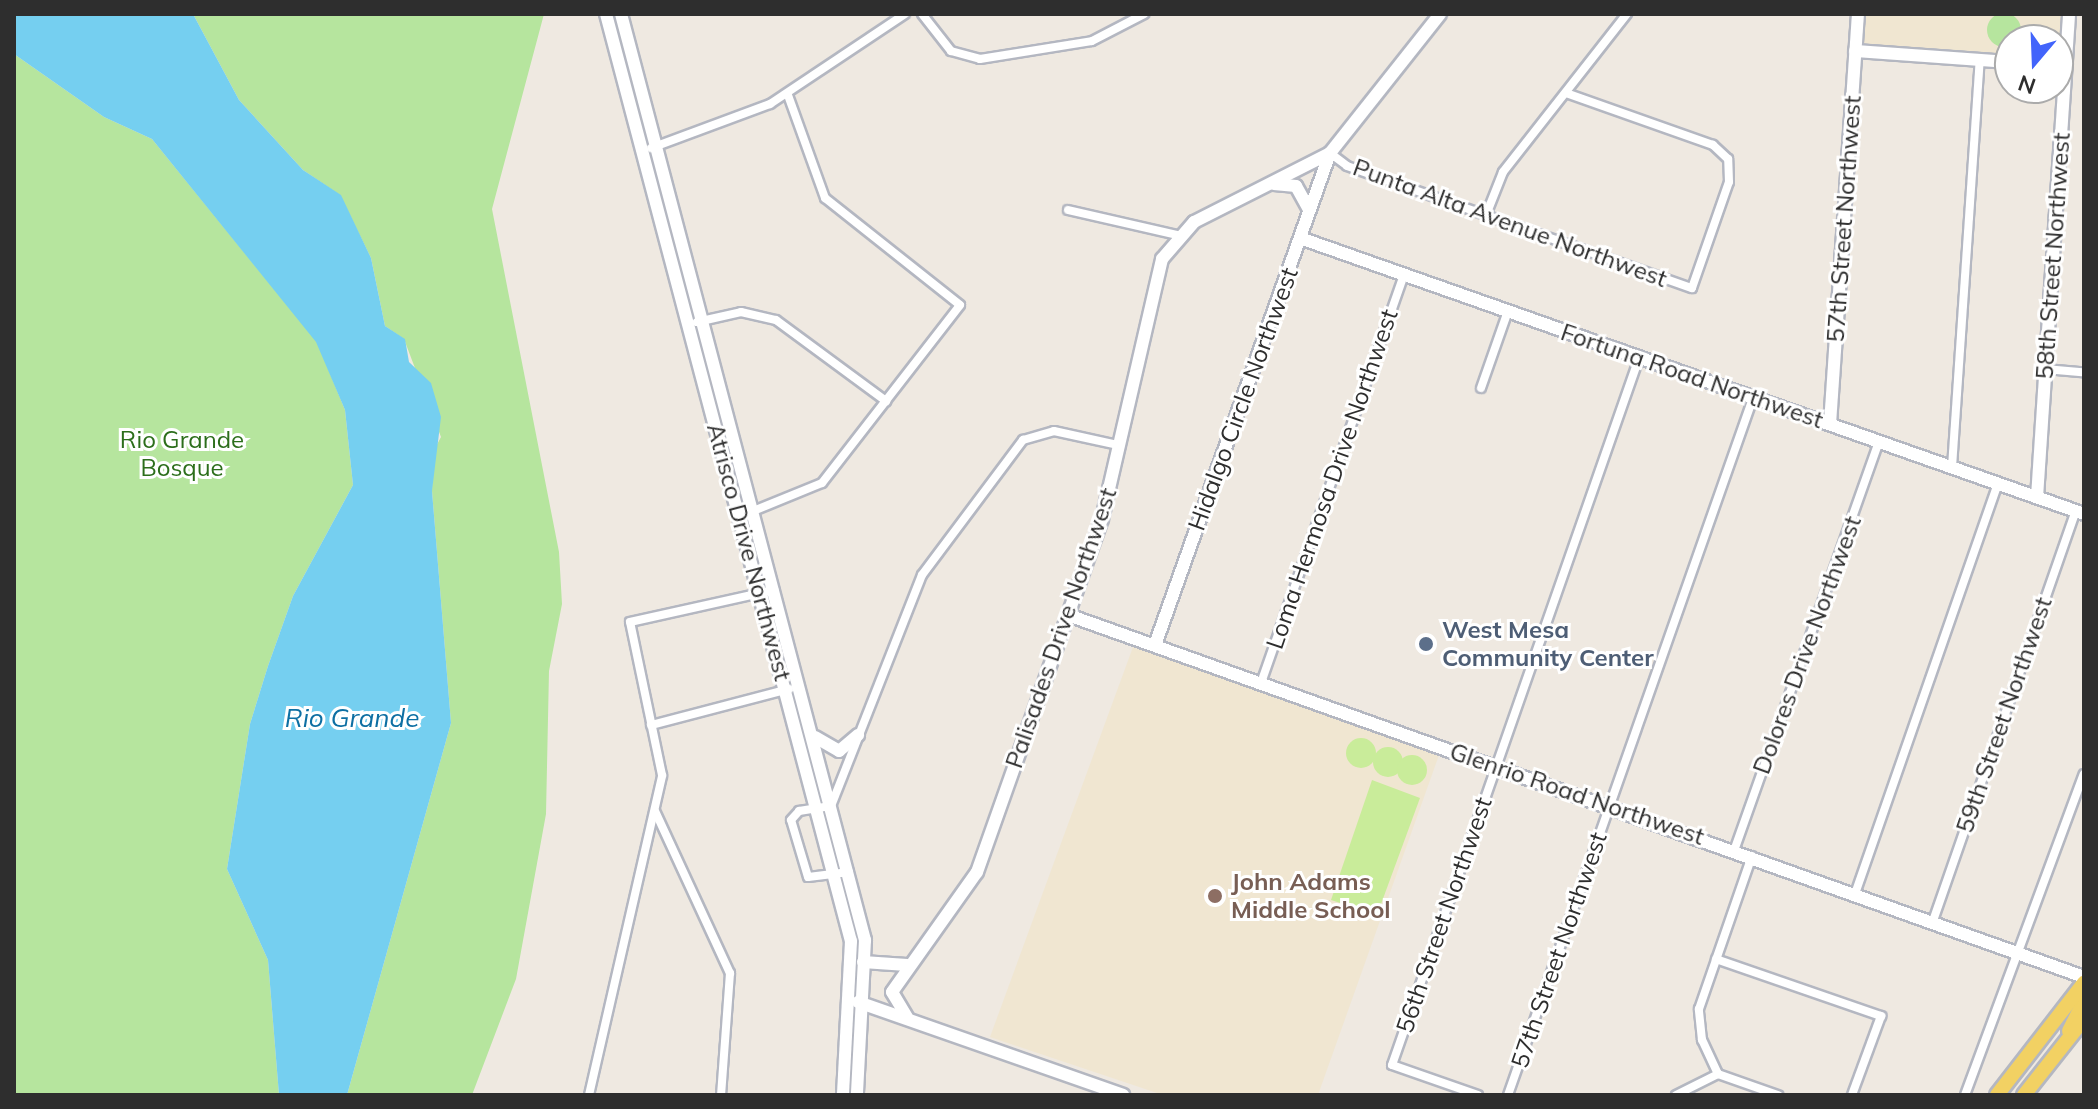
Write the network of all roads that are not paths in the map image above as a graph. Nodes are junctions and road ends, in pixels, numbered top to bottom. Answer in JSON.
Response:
{"nodes":[{"id":1,"x":606,"y":14,"type":"edge"},
{"id":2,"x":621,"y":14,"type":"edge"},
{"id":3,"x":905,"y":14,"type":"edge"},
{"id":4,"x":922,"y":14,"type":"edge"},
{"id":5,"x":1144,"y":14,"type":"edge"},
{"id":6,"x":1440,"y":14,"type":"edge"},
{"id":7,"x":1627,"y":14,"type":"edge"},
{"id":8,"x":1858,"y":14,"type":"edge"},
{"id":9,"x":1855,"y":51,"type":"junction"},
{"id":10,"x":1980,"y":60,"type":"junction"},
{"id":11,"x":1994,"y":61,"type":"edge"},
{"id":12,"x":1566,"y":93,"type":"junction"},
{"id":13,"x":788,"y":95,"type":"junction"},
{"id":14,"x":2060,"y":104,"type":"edge"},
{"id":15,"x":656,"y":146,"type":"junction"},
{"id":16,"x":642,"y":150,"type":"junction"},
{"id":17,"x":1330,"y":153,"type":"junction"},
{"id":18,"x":1270,"y":184,"type":"junction"},
{"id":19,"x":1068,"y":210,"type":"dead end"},
{"id":20,"x":1310,"y":210,"type":"junction"},
{"id":21,"x":1486,"y":215,"type":"junction"},
{"id":22,"x":1177,"y":235,"type":"junction"},
{"id":23,"x":1300,"y":238,"type":"junction"},
{"id":24,"x":1404,"y":275,"type":"junction"},
{"id":25,"x":1508,"y":311,"type":"junction"},
{"id":26,"x":703,"y":321,"type":"junction"},
{"id":27,"x":688,"y":324,"type":"junction"},
{"id":28,"x":1639,"y":358,"type":"junction"},
{"id":29,"x":2046,"y":369,"type":"junction"},
{"id":30,"x":2084,"y":372,"type":"edge"},
{"id":31,"x":1481,"y":388,"type":"dead end"},
{"id":32,"x":1753,"y":398,"type":"junction"},
{"id":33,"x":886,"y":401,"type":"junction"},
{"id":34,"x":1830,"y":424,"type":"junction"},
{"id":35,"x":1879,"y":442,"type":"junction"},
{"id":36,"x":1118,"y":445,"type":"junction"},
{"id":37,"x":1952,"y":467,"type":"junction"},
{"id":38,"x":1998,"y":484,"type":"junction"},
{"id":39,"x":2037,"y":497,"type":"junction"},
{"id":40,"x":2080,"y":513,"type":"edge"},
{"id":41,"x":747,"y":514,"type":"junction"},
{"id":42,"x":774,"y":590,"type":"junction"},
{"id":43,"x":760,"y":594,"type":"junction"},
{"id":44,"x":1068,"y":615,"type":"junction"},
{"id":45,"x":1155,"y":645,"type":"junction"},
{"id":46,"x":1261,"y":683,"type":"junction"},
{"id":47,"x":800,"y":686,"type":"junction"},
{"id":48,"x":785,"y":690,"type":"junction"},
{"id":49,"x":651,"y":725,"type":"junction"},
{"id":50,"x":813,"y":733,"type":"junction"},
{"id":51,"x":858,"y":735,"type":"junction"},
{"id":52,"x":1496,"y":766,"type":"junction"},
{"id":53,"x":2084,"y":774,"type":"edge"},
{"id":54,"x":816,"y":805,"type":"junction"},
{"id":55,"x":1609,"y":805,"type":"junction"},
{"id":56,"x":831,"y":806,"type":"junction"},
{"id":57,"x":654,"y":810,"type":"junction"},
{"id":58,"x":1735,"y":848,"type":"junction"},
{"id":59,"x":1752,"y":855,"type":"junction"},
{"id":60,"x":842,"y":874,"type":"junction"},
{"id":61,"x":1856,"y":891,"type":"junction"},
{"id":62,"x":1934,"y":918,"type":"junction"},
{"id":63,"x":2023,"y":950,"type":"junction"},
{"id":64,"x":1716,"y":959,"type":"junction"},
{"id":65,"x":861,"y":962,"type":"junction"},
{"id":66,"x":907,"y":965,"type":"junction"},
{"id":67,"x":2084,"y":980,"type":"edge"},
{"id":68,"x":851,"y":1001,"type":"junction"},
{"id":69,"x":2084,"y":1002,"type":"edge"},
{"id":70,"x":865,"y":1003,"type":"junction"},
{"id":71,"x":907,"y":1017,"type":"junction"},
{"id":72,"x":2084,"y":1019,"type":"edge"},
{"id":73,"x":2068,"y":1039,"type":"junction"},
{"id":74,"x":1718,"y":1074,"type":"junction"},
{"id":75,"x":1091,"y":1090,"type":"edge"},
{"id":76,"x":589,"y":1095,"type":"edge"},
{"id":77,"x":721,"y":1095,"type":"edge"},
{"id":78,"x":843,"y":1095,"type":"edge"},
{"id":79,"x":857,"y":1095,"type":"edge"},
{"id":80,"x":1123,"y":1095,"type":"edge"},
{"id":81,"x":1478,"y":1095,"type":"edge"},
{"id":82,"x":1508,"y":1095,"type":"edge"},
{"id":83,"x":1676,"y":1095,"type":"edge"},
{"id":84,"x":1778,"y":1095,"type":"edge"},
{"id":85,"x":1852,"y":1095,"type":"edge"},
{"id":86,"x":1965,"y":1095,"type":"edge"},
{"id":87,"x":1997,"y":1095,"type":"edge"},
{"id":88,"x":2024,"y":1095,"type":"edge"}],
"edges":[{"from":1,"to":16,"type":"street","name":"Atrisco Drive Northwest"},
{"from":2,"to":15,"type":"street","name":"Atrisco Drive Northwest"},
{"from":3,"to":13,"type":"street"},
{"from":4,"to":5,"type":"street"},
{"from":6,"to":17,"type":"street"},
{"from":7,"to":12,"type":"street"},
{"from":8,"to":9,"type":"street","name":"57th Street Northwest"},
{"from":9,"to":10,"type":"street"},
{"from":9,"to":34,"type":"street","name":"57th Street Northwest"},
{"from":10,"to":11,"type":"street"},
{"from":10,"to":37,"type":"street"},
{"from":12,"to":21,"type":"street"},
{"from":12,"to":21,"type":"street","name":"Punta Alta Avenue Northwest"},
{"from":13,"to":15,"type":"street"},
{"from":13,"to":33,"type":"street"},
{"from":14,"to":29,"type":"street","name":"58th Street Northwest"},
{"from":15,"to":16,"type":"street"},
{"from":15,"to":26,"type":"street","name":"Atrisco Drive Northwest"},
{"from":16,"to":27,"type":"street","name":"Atrisco Drive Northwest"},
{"from":17,"to":18,"type":"street"},
{"from":17,"to":20,"type":"street","name":"Hidalgo Circle Northwest"},
{"from":17,"to":21,"type":"street","name":"Punta Alta Avenue Northwest"},
{"from":18,"to":20,"type":"street"},
{"from":18,"to":22,"type":"street"},
{"from":19,"to":22,"type":"street"},
{"from":20,"to":23,"type":"street","name":"Hidalgo Circle Northwest"},
{"from":22,"to":36,"type":"street","name":"Palisades Drive Northwest"},
{"from":23,"to":24,"type":"street","name":"Fortuna Road Northwest"},
{"from":23,"to":45,"type":"street","name":"Hidalgo Circle Northwest"},
{"from":24,"to":25,"type":"street","name":"Fortuna Road Northwest"},
{"from":24,"to":46,"type":"street","name":"Loma Hermosa Drive Northwest"},
{"from":25,"to":28,"type":"street","name":"Fortuna Road Northwest"},
{"from":25,"to":31,"type":"street"},
{"from":26,"to":27,"type":"street"},
{"from":26,"to":33,"type":"street"},
{"from":26,"to":41,"type":"street","name":"Atrisco Drive Northwest"},
{"from":27,"to":41,"type":"street","name":"Atrisco Drive Northwest"},
{"from":28,"to":32,"type":"street","name":"Fortuna Road Northwest"},
{"from":28,"to":52,"type":"street","name":"56th Street Northwest"},
{"from":29,"to":30,"type":"street"},
{"from":29,"to":39,"type":"street","name":"58th Street Northwest"},
{"from":32,"to":34,"type":"street","name":"Fortuna Road Northwest"},
{"from":32,"to":55,"type":"street","name":"57th Street Northwest"},
{"from":33,"to":41,"type":"street"},
{"from":34,"to":35,"type":"street","name":"Fortuna Road Northwest"},
{"from":35,"to":37,"type":"street","name":"Fortuna Road Northwest"},
{"from":35,"to":58,"type":"street","name":"Dolores Drive Northwest"},
{"from":36,"to":44,"type":"street","name":"Palisades Drive Northwest"},
{"from":36,"to":51,"type":"street"},
{"from":37,"to":38,"type":"street","name":"Fortuna Road Northwest"},
{"from":38,"to":39,"type":"street","name":"Fortuna Road Northwest"},
{"from":38,"to":61,"type":"street"},
{"from":39,"to":40,"type":"street","name":"Fortuna Road Northwest"},
{"from":40,"to":62,"type":"street","name":"59th Street Northwest"},
{"from":41,"to":42,"type":"street","name":"Atrisco Drive Northwest"},
{"from":41,"to":43,"type":"street","name":"Atrisco Drive Northwest"},
{"from":42,"to":43,"type":"street"},
{"from":42,"to":47,"type":"street","name":"Atrisco Drive Northwest"},
{"from":43,"to":48,"type":"street","name":"Atrisco Drive Northwest"},
{"from":43,"to":49,"type":"street"},
{"from":44,"to":45,"type":"street","name":"Glenrio Road Northwest"},
{"from":44,"to":66,"type":"street","name":"Palisades Drive Northwest"},
{"from":45,"to":46,"type":"street","name":"Glenrio Road Northwest"},
{"from":46,"to":52,"type":"street","name":"Glenrio Road Northwest"},
{"from":47,"to":48,"type":"street"},
{"from":47,"to":50,"type":"street","name":"Atrisco Drive Northwest"},
{"from":48,"to":49,"type":"street"},
{"from":48,"to":54,"type":"street","name":"Atrisco Drive Northwest"},
{"from":49,"to":57,"type":"street"},
{"from":50,"to":51,"type":"street"},
{"from":50,"to":56,"type":"street","name":"Atrisco Drive Northwest"},
{"from":51,"to":56,"type":"street"},
{"from":52,"to":55,"type":"street","name":"Glenrio Road Northwest"},
{"from":52,"to":81,"type":"street","name":"56th Street Northwest"},
{"from":53,"to":63,"type":"street"},
{"from":54,"to":56,"type":"street"},
{"from":54,"to":60,"type":"street","name":"Atrisco Drive Northwest"},
{"from":54,"to":60,"type":"street"},
{"from":55,"to":58,"type":"street","name":"Glenrio Road Northwest"},
{"from":55,"to":82,"type":"street","name":"57th Street Northwest"},
{"from":56,"to":60,"type":"street","name":"Atrisco Drive Northwest"},
{"from":57,"to":76,"type":"street"},
{"from":57,"to":77,"type":"street"},
{"from":58,"to":59,"type":"street","name":"Glenrio Road Northwest"},
{"from":59,"to":61,"type":"street","name":"Glenrio Road Northwest"},
{"from":59,"to":64,"type":"street"},
{"from":60,"to":65,"type":"street","name":"Atrisco Drive Northwest"},
{"from":61,"to":62,"type":"street","name":"Glenrio Road Northwest"},
{"from":62,"to":63,"type":"street","name":"Glenrio Road Northwest"},
{"from":63,"to":67,"type":"street","name":"Glenrio Road Northwest"},
{"from":63,"to":86,"type":"street"},
{"from":64,"to":74,"type":"street"},
{"from":64,"to":85,"type":"street"},
{"from":65,"to":66,"type":"street"},
{"from":65,"to":68,"type":"street","name":"Atrisco Drive Northwest"},
{"from":65,"to":70,"type":"street","name":"Atrisco Drive Northwest"},
{"from":66,"to":71,"type":"street"},
{"from":67,"to":87,"type":"main road"},
{"from":68,"to":70,"type":"street"},
{"from":68,"to":78,"type":"street","name":"Atrisco Drive Northwest"},
{"from":69,"to":73,"type":"main road"},
{"from":70,"to":71,"type":"street"},
{"from":70,"to":79,"type":"street","name":"Atrisco Drive Northwest"},
{"from":71,"to":75,"type":"street"},
{"from":72,"to":73,"type":"main road"},
{"from":73,"to":88,"type":"main road"},
{"from":74,"to":83,"type":"street"},
{"from":74,"to":84,"type":"street"},
{"from":75,"to":80,"type":"street"}]}
